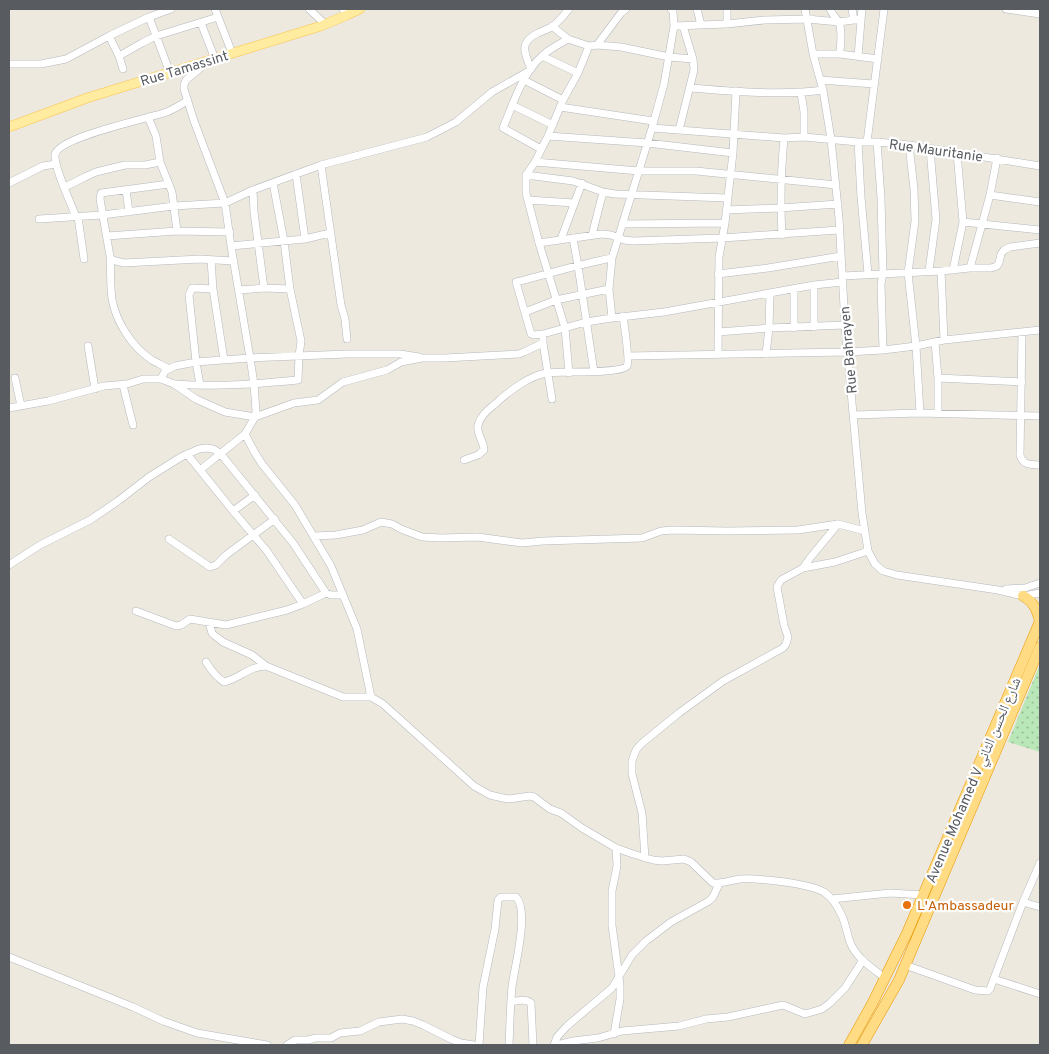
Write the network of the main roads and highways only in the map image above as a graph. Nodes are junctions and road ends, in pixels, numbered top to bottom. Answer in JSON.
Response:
{"nodes":[{"id":1,"x":360,"y":9,"type":"edge"},
{"id":2,"x":345,"y":12,"type":"edge"},
{"id":3,"x":9,"y":127,"type":"edge"},
{"id":4,"x":1023,"y":596,"type":"road end"},
{"id":5,"x":1040,"y":621,"type":"edge"},
{"id":6,"x":1040,"y":647,"type":"edge"},
{"id":7,"x":850,"y":1045,"type":"edge"},
{"id":8,"x":862,"y":1045,"type":"edge"}],
"edges":[{"from":1,"to":2,"type":"main road","name":"Rue Tamassint"},
{"from":2,"to":3,"type":"main road","name":"Rue Tamassint"},
{"from":4,"to":5,"type":"highway"},
{"from":5,"to":7,"type":"highway","name":"Avenue Mohamed V شارع الحسن الثاني"},
{"from":6,"to":8,"type":"highway","name":"Avenue Mohamed V شارع الحسن الثاني"}]}
